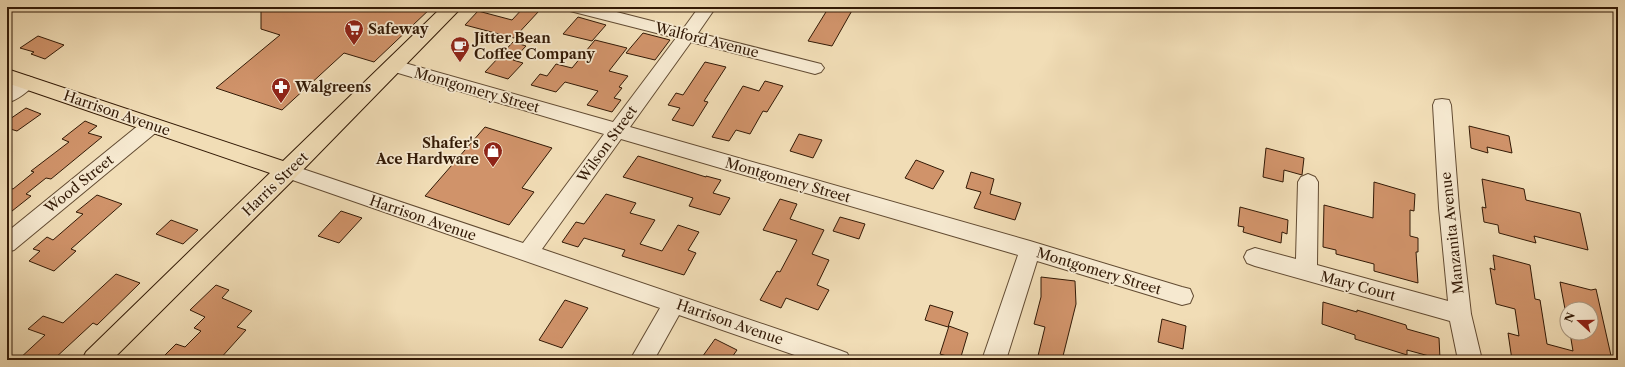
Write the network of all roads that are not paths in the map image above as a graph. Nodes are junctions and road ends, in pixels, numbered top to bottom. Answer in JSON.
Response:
{"nodes":[{"id":1,"x":454,"y":7,"type":"edge"},
{"id":2,"x":576,"y":7,"type":"edge"},
{"id":3,"x":708,"y":7,"type":"edge"},
{"id":4,"x":688,"y":35,"type":"junction"},
{"id":5,"x":394,"y":66,"type":"junction"},
{"id":6,"x":815,"y":68,"type":"dead end"},
{"id":7,"x":7,"y":76,"type":"edge"},
{"id":8,"x":27,"y":82,"type":"junction"},
{"id":9,"x":7,"y":96,"type":"edge"},
{"id":10,"x":1442,"y":105,"type":"dead end"},
{"id":11,"x":152,"y":125,"type":"junction"},
{"id":12,"x":617,"y":131,"type":"junction"},
{"id":13,"x":288,"y":171,"type":"junction"},
{"id":14,"x":1308,"y":182,"type":"dead end"},
{"id":15,"x":7,"y":244,"type":"edge"},
{"id":16,"x":1030,"y":250,"type":"junction"},
{"id":17,"x":527,"y":253,"type":"junction"},
{"id":18,"x":1255,"y":257,"type":"dead end"},
{"id":19,"x":1306,"y":271,"type":"junction"},
{"id":20,"x":1182,"y":296,"type":"dead end"},
{"id":21,"x":674,"y":303,"type":"junction"},
{"id":22,"x":1460,"y":314,"type":"junction"},
{"id":23,"x":95,"y":360,"type":"edge"},
{"id":24,"x":642,"y":360,"type":"edge"},
{"id":25,"x":839,"y":360,"type":"edge"},
{"id":26,"x":994,"y":360,"type":"edge"},
{"id":27,"x":1470,"y":360,"type":"edge"}],
"edges":[{"from":1,"to":5,"type":"main road","name":"Harris Street"},
{"from":2,"to":4,"type":"street","name":"Walford Avenue"},
{"from":3,"to":4,"type":"street","name":"Wilson Street"},
{"from":4,"to":6,"type":"street","name":"Walford Avenue"},
{"from":4,"to":12,"type":"street","name":"Wilson Street"},
{"from":5,"to":12,"type":"street","name":"Montgomery Street"},
{"from":5,"to":13,"type":"main road","name":"Harris Street"},
{"from":7,"to":8,"type":"main road","name":"Harrison Avenue"},
{"from":8,"to":9,"type":"street"},
{"from":8,"to":11,"type":"main road","name":"Harrison Avenue"},
{"from":10,"to":22,"type":"street","name":"Manzanita Avenue"},
{"from":11,"to":13,"type":"main road","name":"Harrison Avenue"},
{"from":11,"to":15,"type":"street","name":"Wood Street"},
{"from":12,"to":16,"type":"street","name":"Montgomery Street"},
{"from":12,"to":17,"type":"street","name":"Wilson Street"},
{"from":13,"to":17,"type":"street","name":"Harrison Avenue"},
{"from":13,"to":23,"type":"main road","name":"Harris Street"},
{"from":14,"to":19,"type":"street"},
{"from":16,"to":20,"type":"street","name":"Montgomery Street"},
{"from":16,"to":26,"type":"street"},
{"from":17,"to":21,"type":"street","name":"Harrison Avenue"},
{"from":18,"to":19,"type":"street","name":"Mary Court"},
{"from":19,"to":22,"type":"street","name":"Mary Court"},
{"from":21,"to":24,"type":"street"},
{"from":21,"to":25,"type":"street","name":"Harrison Avenue"},
{"from":22,"to":27,"type":"street","name":"Manzanita Avenue"}]}
